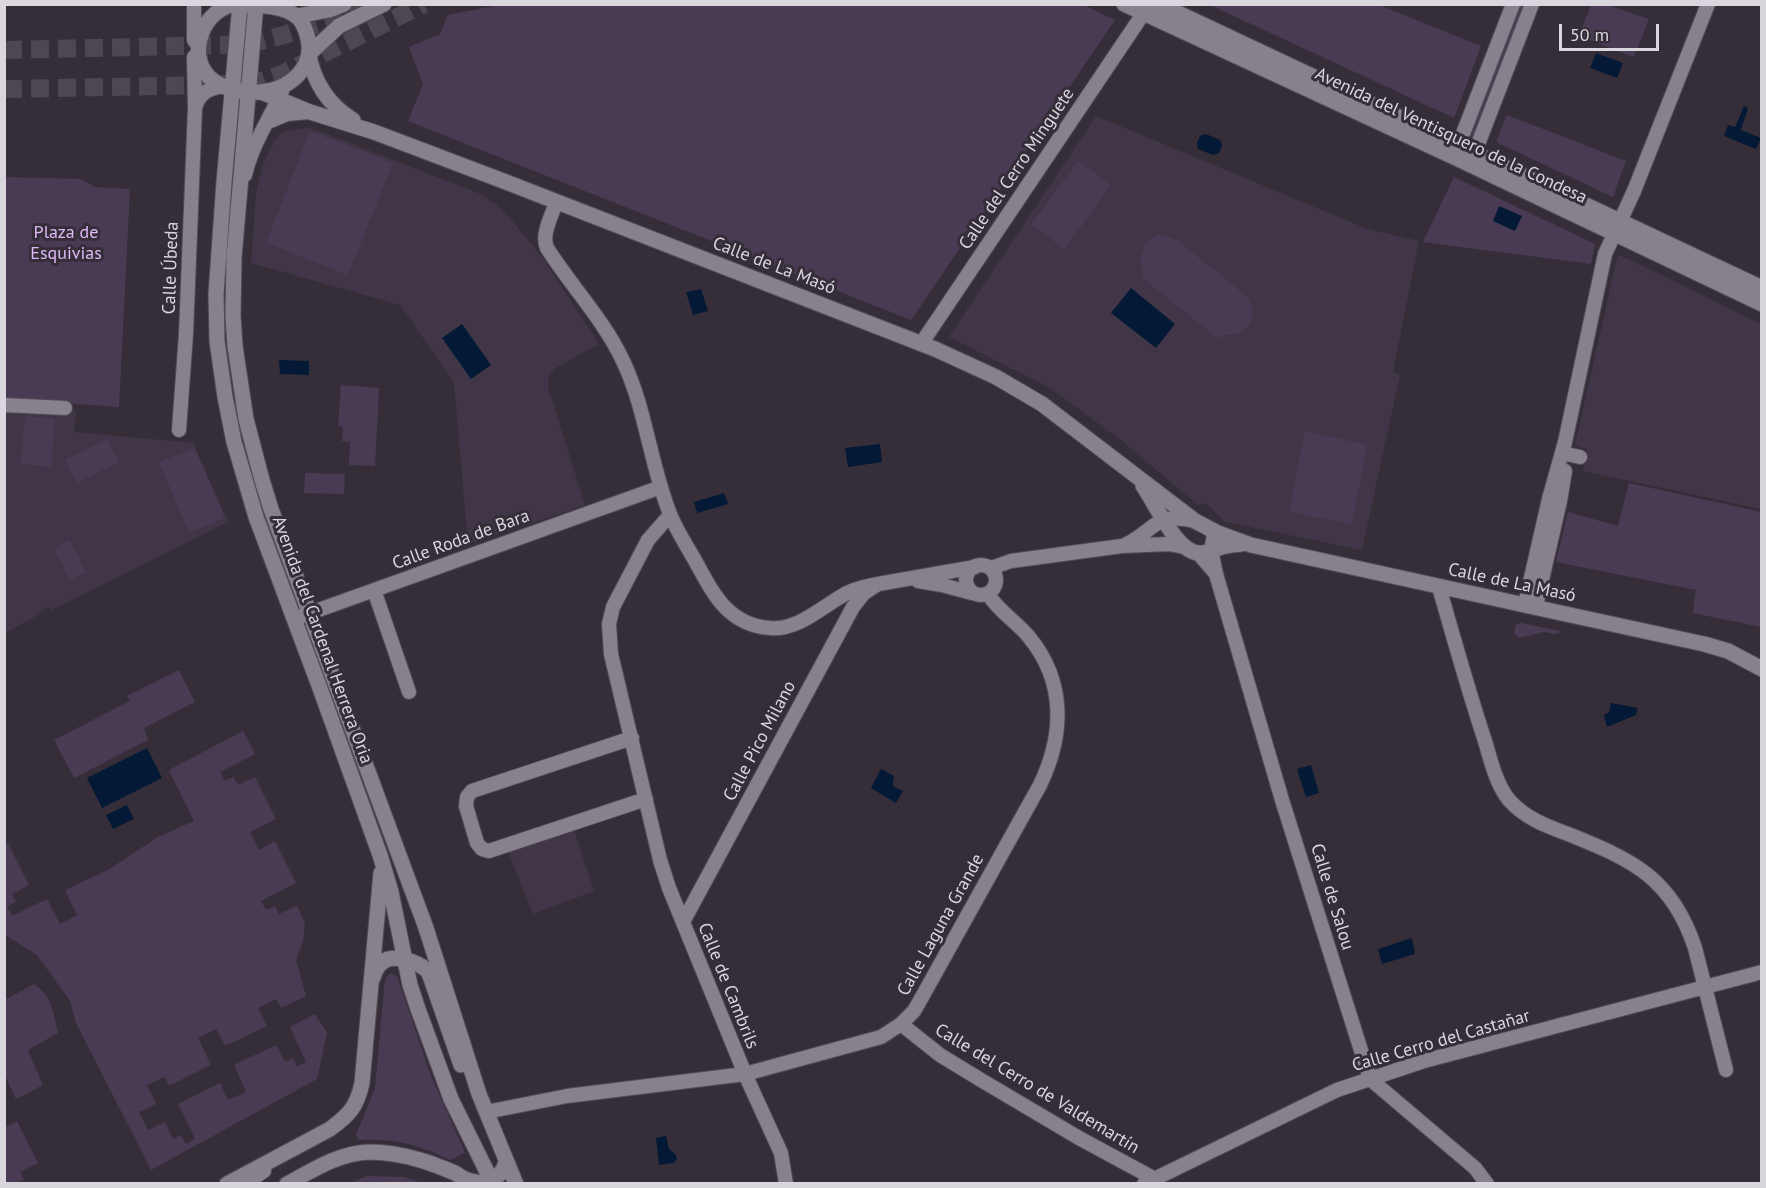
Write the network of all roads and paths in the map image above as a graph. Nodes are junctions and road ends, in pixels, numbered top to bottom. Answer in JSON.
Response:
{"nodes":[{"id":1,"x":194,"y":4,"type":"edge"},
{"id":2,"x":223,"y":4,"type":"edge"},
{"id":3,"x":344,"y":4,"type":"edge"},
{"id":4,"x":384,"y":4,"type":"edge"},
{"id":5,"x":1124,"y":4,"type":"edge"},
{"id":6,"x":1514,"y":4,"type":"edge"},
{"id":7,"x":1532,"y":4,"type":"edge"},
{"id":8,"x":1708,"y":4,"type":"edge"},
{"id":9,"x":232,"y":5,"type":"edge"},
{"id":10,"x":246,"y":5,"type":"edge"},
{"id":11,"x":1167,"y":6,"type":"edge"},
{"id":12,"x":1147,"y":9,"type":"edge"},
{"id":13,"x":293,"y":10,"type":"edge"},
{"id":14,"x":199,"y":50,"type":"junction"},
{"id":15,"x":309,"y":54,"type":"junction"},
{"id":16,"x":228,"y":88,"type":"junction"},
{"id":17,"x":255,"y":92,"type":"junction"},
{"id":18,"x":282,"y":93,"type":"junction"},
{"id":19,"x":195,"y":108,"type":"junction"},
{"id":20,"x":310,"y":112,"type":"junction"},
{"id":21,"x":268,"y":122,"type":"junction"},
{"id":22,"x":374,"y":132,"type":"junction"},
{"id":23,"x":1464,"y":154,"type":"junction"},
{"id":24,"x":556,"y":202,"type":"junction"},
{"id":25,"x":239,"y":206,"type":"junction"},
{"id":26,"x":1617,"y":227,"type":"junction"},
{"id":27,"x":1760,"y":297,"type":"edge"},
{"id":28,"x":921,"y":344,"type":"junction"},
{"id":29,"x":4,"y":405,"type":"edge"},
{"id":30,"x":65,"y":408,"type":"dead end"},
{"id":31,"x":179,"y":430,"type":"dead end"},
{"id":32,"x":1138,"y":479,"type":"junction"},
{"id":33,"x":661,"y":487,"type":"junction"},
{"id":34,"x":670,"y":514,"type":"junction"},
{"id":35,"x":1161,"y":520,"type":"junction"},
{"id":36,"x":1195,"y":521,"type":"junction"},
{"id":37,"x":1211,"y":530,"type":"junction"},
{"id":38,"x":1251,"y":545,"type":"junction"},
{"id":39,"x":1122,"y":546,"type":"junction"},
{"id":40,"x":1193,"y":548,"type":"junction"},
{"id":41,"x":975,"y":567,"type":"junction"},
{"id":42,"x":991,"y":568,"type":"junction"},
{"id":43,"x":883,"y":583,"type":"junction"},
{"id":44,"x":1439,"y":587,"type":"junction"},
{"id":45,"x":374,"y":590,"type":"junction"},
{"id":46,"x":846,"y":593,"type":"junction"},
{"id":47,"x":972,"y":593,"type":"junction"},
{"id":48,"x":987,"y":594,"type":"junction"},
{"id":49,"x":1531,"y":605,"type":"junction"},
{"id":50,"x":821,"y":609,"type":"junction"},
{"id":51,"x":852,"y":610,"type":"junction"},
{"id":52,"x":310,"y":613,"type":"junction"},
{"id":53,"x":294,"y":619,"type":"junction"},
{"id":54,"x":1761,"y":669,"type":"edge"},
{"id":55,"x":408,"y":692,"type":"dead end"},
{"id":56,"x":632,"y":738,"type":"junction"},
{"id":57,"x":646,"y":799,"type":"junction"},
{"id":58,"x":380,"y":855,"type":"junction"},
{"id":59,"x":683,"y":922,"type":"junction"},
{"id":60,"x":405,"y":960,"type":"junction"},
{"id":61,"x":1761,"y":972,"type":"edge"},
{"id":62,"x":1706,"y":986,"type":"junction"},
{"id":63,"x":371,"y":990,"type":"junction"},
{"id":64,"x":901,"y":1024,"type":"junction"},
{"id":65,"x":1726,"y":1070,"type":"dead end"},
{"id":66,"x":745,"y":1074,"type":"junction"},
{"id":67,"x":1370,"y":1079,"type":"junction"},
{"id":68,"x":479,"y":1094,"type":"junction"},
{"id":69,"x":486,"y":1112,"type":"junction"},
{"id":70,"x":297,"y":1147,"type":"junction"},
{"id":71,"x":506,"y":1161,"type":"junction"},
{"id":72,"x":492,"y":1182,"type":"edge"},
{"id":73,"x":1150,"y":1182,"type":"edge"},
{"id":74,"x":227,"y":1184,"type":"edge"},
{"id":75,"x":245,"y":1184,"type":"edge"},
{"id":76,"x":287,"y":1184,"type":"edge"},
{"id":77,"x":516,"y":1184,"type":"edge"},
{"id":78,"x":786,"y":1184,"type":"edge"},
{"id":79,"x":1487,"y":1184,"type":"edge"}],
"edges":[{"from":1,"to":14,"type":"street","name":"Calle Úbeda"},
{"from":2,"to":9,"type":"street"},
{"from":3,"to":13,"type":"main road"},
{"from":4,"to":15,"type":"main road"},
{"from":5,"to":12,"type":"main road","name":"Avenida del Ventisquero de la Condesa"},
{"from":6,"to":23,"type":"street"},
{"from":7,"to":23,"type":"street"},
{"from":8,"to":26,"type":"street"},
{"from":9,"to":10,"type":"main road"},
{"from":9,"to":14,"type":"main road"},
{"from":10,"to":13,"type":"main road"},
{"from":10,"to":16,"type":"main road","name":"Avenida del Cardenal Herrera Oria"},
{"from":10,"to":17,"type":"main road","name":"Avenida del Cardenal Herrera Oria"},
{"from":11,"to":12,"type":"street"},
{"from":11,"to":23,"type":"main road","name":"Avenida del Ventisquero de la Condesa"},
{"from":12,"to":23,"type":"main road","name":"Avenida del Ventisquero de la Condesa"},
{"from":12,"to":28,"type":"street","name":"Calle del Cerro Minguete"},
{"from":13,"to":15,"type":"main road"},
{"from":14,"to":16,"type":"main road"},
{"from":14,"to":19,"type":"street","name":"Calle Úbeda"},
{"from":15,"to":18,"type":"main road","name":"Avenida del Cardenal Herrera Oria"},
{"from":15,"to":22,"type":"main road","name":"Calle de La Masó"},
{"from":16,"to":17,"type":"main road"},
{"from":16,"to":19,"type":"street"},
{"from":16,"to":53,"type":"main road","name":"Avenida del Cardenal Herrera Oria"},
{"from":17,"to":18,"type":"main road","name":"Calle de La Masó"},
{"from":17,"to":25,"type":"main road","name":"Avenida del Cardenal Herrera Oria"},
{"from":18,"to":20,"type":"main road","name":"Calle de La Masó"},
{"from":18,"to":21,"type":"street","name":"Avenida del Cardenal Herrera Oria"},
{"from":19,"to":31,"type":"street","name":"Calle Úbeda"},
{"from":20,"to":21,"type":"street","name":"Calle de La Masó"},
{"from":20,"to":22,"type":"main road","name":"Calle de La Masó"},
{"from":21,"to":25,"type":"street","name":"Avenida del Cardenal Herrera Oria"},
{"from":22,"to":24,"type":"main road","name":"Calle de La Masó"},
{"from":23,"to":26,"type":"main road","name":"Avenida del Ventisquero de la Condesa"},
{"from":24,"to":28,"type":"main road","name":"Calle de La Masó"},
{"from":24,"to":33,"type":"street"},
{"from":25,"to":52,"type":"main road","name":"Avenida del Cardenal Herrera Oria"},
{"from":26,"to":27,"type":"main road","name":"Avenida del Ventisquero de la Condesa"},
{"from":26,"to":49,"type":"street"},
{"from":28,"to":32,"type":"main road","name":"Calle de La Masó"},
{"from":29,"to":30,"type":"street"},
{"from":32,"to":35,"type":"main road","name":"Calle de La Masó"},
{"from":32,"to":36,"type":"main road","name":"Calle de La Masó"},
{"from":33,"to":34,"type":"street"},
{"from":33,"to":45,"type":"street","name":"Calle Roda de Bara"},
{"from":34,"to":50,"type":"street"},
{"from":34,"to":56,"type":"street","name":"Calle de Cambrils"},
{"from":35,"to":36,"type":"street"},
{"from":35,"to":39,"type":"street"},
{"from":35,"to":40,"type":"main road","name":"Calle de La Masó"},
{"from":36,"to":37,"type":"main road","name":"Calle de La Masó"},
{"from":36,"to":40,"type":"street"},
{"from":37,"to":38,"type":"main road","name":"Calle de La Masó"},
{"from":37,"to":40,"type":"street"},
{"from":38,"to":40,"type":"main road","name":"Calle de La Masó"},
{"from":38,"to":44,"type":"main road","name":"Calle de La Masó"},
{"from":39,"to":40,"type":"street"},
{"from":39,"to":42,"type":"street"},
{"from":40,"to":67,"type":"street","name":"Calle de Salou"},
{"from":41,"to":42,"type":"street"},
{"from":41,"to":43,"type":"street"},
{"from":41,"to":47,"type":"street"},
{"from":42,"to":48,"type":"street"},
{"from":43,"to":46,"type":"street"},
{"from":43,"to":47,"type":"street"},
{"from":43,"to":51,"type":"street","name":"Calle Pico Milano"},
{"from":44,"to":49,"type":"main road","name":"Calle de La Masó"},
{"from":44,"to":62,"type":"street"},
{"from":45,"to":52,"type":"street","name":"Calle Roda de Bara"},
{"from":45,"to":55,"type":"street"},
{"from":46,"to":50,"type":"street"},
{"from":46,"to":51,"type":"street"},
{"from":47,"to":48,"type":"street"},
{"from":48,"to":64,"type":"street","name":"Calle Laguna Grande"},
{"from":49,"to":54,"type":"main road","name":"Calle de La Masó"},
{"from":50,"to":51,"type":"street"},
{"from":51,"to":59,"type":"street","name":"Calle Pico Milano"},
{"from":52,"to":53,"type":"street","name":"Calle Roda de Bara"},
{"from":52,"to":68,"type":"main road","name":"Avenida del Cardenal Herrera Oria"},
{"from":53,"to":58,"type":"main road","name":"Avenida del Cardenal Herrera Oria"},
{"from":56,"to":57,"type":"street","name":"Calle de Cambrils"},
{"from":56,"to":57,"type":"street"},
{"from":57,"to":59,"type":"street","name":"Calle de Cambrils"},
{"from":58,"to":60,"type":"main road","name":"Avenida del Cardenal Herrera Oria"},
{"from":58,"to":63,"type":"main road"},
{"from":59,"to":66,"type":"street","name":"Calle de Cambrils"},
{"from":60,"to":63,"type":"main road"},
{"from":60,"to":68,"type":"main road"},
{"from":60,"to":72,"type":"main road","name":"Avenida del Cardenal Herrera Oria"},
{"from":61,"to":62,"type":"street","name":"Calle Cerro del Castañar"},
{"from":62,"to":65,"type":"street"},
{"from":62,"to":67,"type":"street","name":"Calle Cerro del Castañar"},
{"from":63,"to":70,"type":"main road"},
{"from":64,"to":66,"type":"street","name":"Calle Laguna Grande"},
{"from":64,"to":73,"type":"street","name":"Calle del Cerro de Valdemartín"},
{"from":66,"to":69,"type":"street","name":"Calle Laguna Grande"},
{"from":66,"to":78,"type":"street","name":"Calle de Cambrils"},
{"from":67,"to":73,"type":"street","name":"Calle Cerro del Castañar"},
{"from":67,"to":79,"type":"street"},
{"from":68,"to":69,"type":"main road","name":"Avenida del Cardenal Herrera Oria"},
{"from":69,"to":71,"type":"main road","name":"Avenida del Cardenal Herrera Oria"},
{"from":70,"to":74,"type":"main road"},
{"from":70,"to":75,"type":"street"},
{"from":71,"to":72,"type":"main road"},
{"from":71,"to":77,"type":"main road","name":"Avenida del Cardenal Herrera Oria"},
{"from":72,"to":76,"type":"main road"}]}
